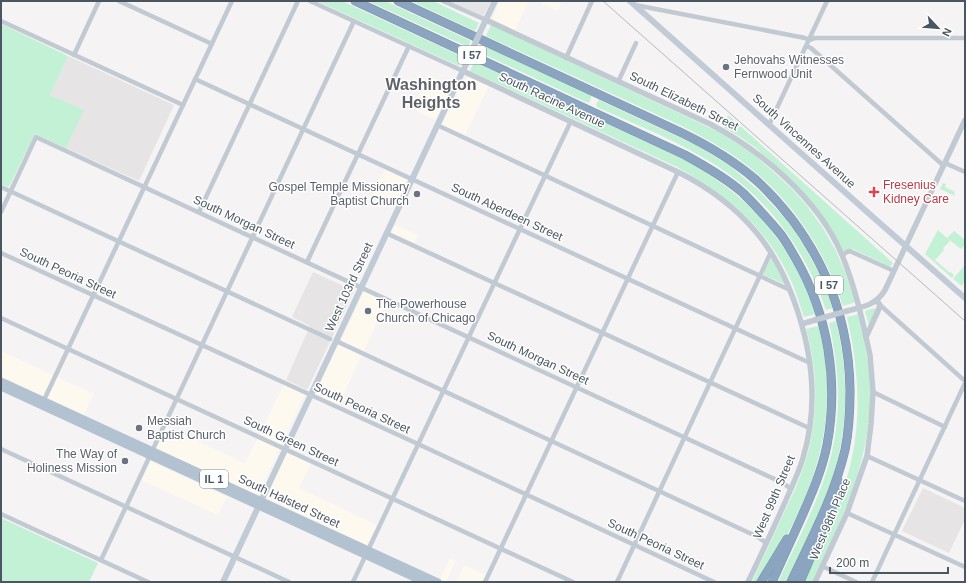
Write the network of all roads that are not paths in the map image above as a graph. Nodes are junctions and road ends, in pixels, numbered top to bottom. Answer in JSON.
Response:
{"nodes":[{"id":1,"x":99,"y":1,"type":"edge"},
{"id":2,"x":119,"y":1,"type":"edge"},
{"id":3,"x":232,"y":1,"type":"edge"},
{"id":4,"x":298,"y":1,"type":"edge"},
{"id":5,"x":310,"y":1,"type":"edge"},
{"id":6,"x":355,"y":1,"type":"edge"},
{"id":7,"x":398,"y":1,"type":"edge"},
{"id":8,"x":443,"y":1,"type":"edge"},
{"id":9,"x":495,"y":1,"type":"edge"},
{"id":10,"x":592,"y":1,"type":"edge"},
{"id":11,"x":827,"y":1,"type":"edge"},
{"id":12,"x":632,"y":3,"type":"edge"},
{"id":13,"x":486,"y":20,"type":"junction"},
{"id":14,"x":1,"y":21,"type":"edge"},
{"id":15,"x":354,"y":21,"type":"junction"},
{"id":16,"x":965,"y":38,"type":"edge"},
{"id":17,"x":809,"y":40,"type":"junction"},
{"id":18,"x":636,"y":43,"type":"dead end"},
{"id":19,"x":212,"y":44,"type":"junction"},
{"id":20,"x":408,"y":46,"type":"junction"},
{"id":21,"x":806,"y":46,"type":"junction"},
{"id":22,"x":74,"y":54,"type":"junction"},
{"id":23,"x":566,"y":58,"type":"junction"},
{"id":24,"x":463,"y":71,"type":"junction"},
{"id":25,"x":195,"y":79,"type":"junction"},
{"id":26,"x":618,"y":82,"type":"junction"},
{"id":27,"x":249,"y":104,"type":"junction"},
{"id":28,"x":183,"y":105,"type":"junction"},
{"id":29,"x":965,"y":120,"type":"edge"},
{"id":30,"x":571,"y":121,"type":"junction"},
{"id":31,"x":437,"y":125,"type":"junction"},
{"id":32,"x":769,"y":125,"type":"junction"},
{"id":33,"x":304,"y":129,"type":"junction"},
{"id":34,"x":358,"y":154,"type":"junction"},
{"id":35,"x":944,"y":164,"type":"junction"},
{"id":36,"x":678,"y":172,"type":"junction"},
{"id":37,"x":965,"y":172,"type":"edge"},
{"id":38,"x":545,"y":175,"type":"junction"},
{"id":39,"x":412,"y":179,"type":"junction"},
{"id":40,"x":1,"y":187,"type":"edge"},
{"id":41,"x":144,"y":187,"type":"junction"},
{"id":42,"x":10,"y":192,"type":"junction"},
{"id":43,"x":1,"y":212,"type":"edge"},
{"id":44,"x":199,"y":212,"type":"junction"},
{"id":45,"x":653,"y":225,"type":"junction"},
{"id":46,"x":520,"y":229,"type":"junction"},
{"id":47,"x":386,"y":234,"type":"junction"},
{"id":48,"x":253,"y":237,"type":"junction"},
{"id":49,"x":119,"y":242,"type":"junction"},
{"id":50,"x":906,"y":246,"type":"junction"},
{"id":51,"x":770,"y":252,"type":"junction"},
{"id":52,"x":1,"y":253,"type":"edge"},
{"id":53,"x":842,"y":254,"type":"junction"},
{"id":54,"x":307,"y":262,"type":"junction"},
{"id":55,"x":894,"y":271,"type":"junction"},
{"id":56,"x":760,"y":275,"type":"junction"},
{"id":57,"x":628,"y":279,"type":"junction"},
{"id":58,"x":494,"y":283,"type":"junction"},
{"id":59,"x":361,"y":287,"type":"junction"},
{"id":60,"x":790,"y":290,"type":"junction"},
{"id":61,"x":227,"y":291,"type":"junction"},
{"id":62,"x":93,"y":295,"type":"junction"},
{"id":63,"x":965,"y":298,"type":"edge"},
{"id":64,"x":878,"y":303,"type":"junction"},
{"id":65,"x":860,"y":308,"type":"junction"},
{"id":66,"x":1,"y":318,"type":"edge"},
{"id":67,"x":802,"y":324,"type":"junction"},
{"id":68,"x":735,"y":328,"type":"junction"},
{"id":69,"x":602,"y":333,"type":"junction"},
{"id":70,"x":468,"y":337,"type":"junction"},
{"id":71,"x":866,"y":337,"type":"junction"},
{"id":72,"x":333,"y":340,"type":"junction"},
{"id":73,"x":202,"y":345,"type":"junction"},
{"id":74,"x":68,"y":349,"type":"junction"},
{"id":75,"x":810,"y":363,"type":"junction"},
{"id":76,"x":1,"y":381,"type":"edge"},
{"id":77,"x":965,"y":382,"type":"edge"},
{"id":78,"x":709,"y":383,"type":"junction"},
{"id":79,"x":1,"y":387,"type":"edge"},
{"id":80,"x":577,"y":387,"type":"junction"},
{"id":81,"x":443,"y":391,"type":"junction"},
{"id":82,"x":873,"y":392,"type":"junction"},
{"id":83,"x":311,"y":395,"type":"junction"},
{"id":84,"x":176,"y":399,"type":"junction"},
{"id":85,"x":42,"y":403,"type":"junction"},
{"id":86,"x":945,"y":426,"type":"junction"},
{"id":87,"x":809,"y":428,"type":"junction"},
{"id":88,"x":684,"y":437,"type":"junction"},
{"id":89,"x":552,"y":441,"type":"junction"},
{"id":90,"x":418,"y":444,"type":"junction"},
{"id":91,"x":1,"y":449,"type":"edge"},
{"id":92,"x":285,"y":449,"type":"junction"},
{"id":93,"x":151,"y":453,"type":"junction"},
{"id":94,"x":867,"y":456,"type":"junction"},
{"id":95,"x":840,"y":468,"type":"junction"},
{"id":96,"x":920,"y":480,"type":"junction"},
{"id":97,"x":791,"y":489,"type":"junction"},
{"id":98,"x":659,"y":491,"type":"junction"},
{"id":99,"x":526,"y":495,"type":"junction"},
{"id":100,"x":392,"y":499,"type":"junction"},
{"id":101,"x":965,"y":501,"type":"edge"},
{"id":102,"x":260,"y":503,"type":"junction"},
{"id":103,"x":126,"y":506,"type":"junction"},
{"id":104,"x":847,"y":513,"type":"junction"},
{"id":105,"x":1,"y":514,"type":"edge"},
{"id":106,"x":798,"y":524,"type":"junction"},
{"id":107,"x":894,"y":534,"type":"junction"},
{"id":108,"x":766,"y":543,"type":"junction"},
{"id":109,"x":634,"y":545,"type":"junction"},
{"id":110,"x":501,"y":549,"type":"junction"},
{"id":111,"x":367,"y":552,"type":"junction"},
{"id":112,"x":235,"y":557,"type":"junction"},
{"id":113,"x":101,"y":560,"type":"junction"},
{"id":114,"x":822,"y":566,"type":"junction"},
{"id":115,"x":965,"y":567,"type":"edge"},
{"id":116,"x":148,"y":582,"type":"edge"},
{"id":117,"x":223,"y":582,"type":"edge"},
{"id":118,"x":289,"y":582,"type":"edge"},
{"id":119,"x":353,"y":582,"type":"edge"},
{"id":120,"x":423,"y":582,"type":"edge"},
{"id":121,"x":438,"y":582,"type":"edge"},
{"id":122,"x":485,"y":582,"type":"edge"},
{"id":123,"x":572,"y":582,"type":"edge"},
{"id":124,"x":616,"y":582,"type":"edge"},
{"id":125,"x":714,"y":582,"type":"edge"},
{"id":126,"x":748,"y":582,"type":"edge"},
{"id":127,"x":761,"y":582,"type":"edge"},
{"id":128,"x":772,"y":582,"type":"edge"},
{"id":129,"x":791,"y":582,"type":"edge"},
{"id":130,"x":800,"y":582,"type":"edge"},
{"id":131,"x":815,"y":582,"type":"edge"},
{"id":132,"x":856,"y":582,"type":"edge"},
{"id":133,"x":872,"y":582,"type":"edge"}],
"edges":[{"from":1,"to":22,"type":"street"},
{"from":2,"to":19,"type":"street"},
{"from":3,"to":19,"type":"street"},
{"from":4,"to":27,"type":"street"},
{"from":5,"to":15,"type":"street","name":"South Racine Avenue"},
{"from":6,"to":106,"type":"highway","number":"I 57"},
{"from":7,"to":95,"type":"highway","number":"I 57"},
{"from":8,"to":13,"type":"street","name":"South Elizabeth Street"},
{"from":9,"to":13,"type":"main road","name":"West 103rd Street"},
{"from":10,"to":23,"type":"street"},
{"from":11,"to":17,"type":"street"},
{"from":12,"to":17,"type":"street"},
{"from":12,"to":32,"type":"main road","name":"South Vincennes Avenue"},
{"from":13,"to":23,"type":"street","name":"South Elizabeth Street"},
{"from":13,"to":24,"type":"main road","name":"West 103rd Street","bridge":true},
{"from":14,"to":22,"type":"street"},
{"from":15,"to":20,"type":"street","name":"South Racine Avenue"},
{"from":15,"to":33,"type":"street"},
{"from":16,"to":17,"type":"street"},
{"from":17,"to":21,"type":"street"},
{"from":18,"to":26,"type":"street"},
{"from":19,"to":25,"type":"street"},
{"from":20,"to":24,"type":"street","name":"South Racine Avenue"},
{"from":20,"to":34,"type":"street"},
{"from":21,"to":32,"type":"street"},
{"from":21,"to":35,"type":"street"},
{"from":22,"to":28,"type":"street"},
{"from":23,"to":26,"type":"street","name":"South Elizabeth Street"},
{"from":24,"to":30,"type":"street","name":"South Racine Avenue"},
{"from":24,"to":31,"type":"main road","name":"West 103rd Street"},
{"from":25,"to":27,"type":"street","name":"South Aberdeen Street"},
{"from":25,"to":28,"type":"street"},
{"from":26,"to":53,"type":"street","name":"South Elizabeth Street"},
{"from":27,"to":33,"type":"street","name":"South Aberdeen Street"},
{"from":27,"to":44,"type":"street"},
{"from":28,"to":41,"type":"street"},
{"from":29,"to":35,"type":"street"},
{"from":30,"to":36,"type":"street","name":"South Racine Avenue"},
{"from":30,"to":38,"type":"street"},
{"from":31,"to":38,"type":"street"},
{"from":31,"to":39,"type":"main road","name":"West 103rd Street"},
{"from":32,"to":50,"type":"main road","name":"South Vincennes Avenue"},
{"from":33,"to":34,"type":"street","name":"South Aberdeen Street"},
{"from":33,"to":48,"type":"street"},
{"from":34,"to":39,"type":"street","name":"South Aberdeen Street"},
{"from":34,"to":54,"type":"street"},
{"from":35,"to":37,"type":"street"},
{"from":35,"to":50,"type":"street"},
{"from":36,"to":45,"type":"street"},
{"from":36,"to":51,"type":"street","name":"South Racine Avenue"},
{"from":38,"to":45,"type":"street"},
{"from":38,"to":46,"type":"street"},
{"from":39,"to":46,"type":"street","name":"South Aberdeen Street"},
{"from":39,"to":47,"type":"main road","name":"West 103rd Street"},
{"from":40,"to":42,"type":"street"},
{"from":41,"to":42,"type":"street","name":"South Morgan Street"},
{"from":41,"to":44,"type":"street","name":"South Morgan Street"},
{"from":41,"to":49,"type":"street"},
{"from":42,"to":43,"type":"street"},
{"from":42,"to":49,"type":"street"},
{"from":44,"to":48,"type":"street","name":"South Morgan Street"},
{"from":45,"to":56,"type":"street"},
{"from":45,"to":57,"type":"street"},
{"from":46,"to":57,"type":"street","name":"South Aberdeen Street"},
{"from":46,"to":58,"type":"street"},
{"from":47,"to":58,"type":"street"},
{"from":47,"to":59,"type":"main road","name":"West 103rd Street"},
{"from":48,"to":54,"type":"street","name":"South Morgan Street"},
{"from":48,"to":61,"type":"street"},
{"from":49,"to":61,"type":"street"},
{"from":49,"to":62,"type":"street"},
{"from":50,"to":55,"type":"street"},
{"from":50,"to":63,"type":"main road","name":"South Vincennes Avenue"},
{"from":51,"to":56,"type":"street"},
{"from":51,"to":60,"type":"street","name":"West 99th Street"},
{"from":52,"to":62,"type":"street","name":"South Peoria Street"},
{"from":53,"to":55,"type":"street"},
{"from":53,"to":65,"type":"street","name":"South Elizabeth Street"},
{"from":54,"to":59,"type":"street","name":"South Morgan Street"},
{"from":55,"to":64,"type":"street"},
{"from":56,"to":60,"type":"street"},
{"from":56,"to":68,"type":"street"},
{"from":57,"to":68,"type":"street","name":"South Aberdeen Street"},
{"from":57,"to":69,"type":"street"},
{"from":58,"to":69,"type":"street"},
{"from":58,"to":70,"type":"street"},
{"from":59,"to":70,"type":"street","name":"South Morgan Street"},
{"from":59,"to":72,"type":"main road","name":"West 103rd Street"},
{"from":60,"to":67,"type":"street","name":"West 99th Street"},
{"from":61,"to":72,"type":"street"},
{"from":61,"to":73,"type":"street"},
{"from":62,"to":73,"type":"street","name":"South Peoria Street"},
{"from":62,"to":74,"type":"street"},
{"from":64,"to":65,"type":"street"},
{"from":64,"to":71,"type":"street"},
{"from":64,"to":77,"type":"street"},
{"from":65,"to":67,"type":"street","bridge":true},
{"from":65,"to":71,"type":"street","name":"South Elizabeth Street"},
{"from":66,"to":74,"type":"street","name":"South Green Street"},
{"from":67,"to":75,"type":"street","name":"West 99th Street"},
{"from":68,"to":75,"type":"street","name":"South Aberdeen Street"},
{"from":68,"to":78,"type":"street"},
{"from":69,"to":78,"type":"street"},
{"from":69,"to":80,"type":"street"},
{"from":70,"to":80,"type":"street","name":"South Morgan Street"},
{"from":70,"to":81,"type":"street"},
{"from":71,"to":82,"type":"street","name":"West 98th Place"},
{"from":72,"to":81,"type":"street"},
{"from":72,"to":83,"type":"main road","name":"West 103rd Street"},
{"from":73,"to":83,"type":"street","name":"South Peoria Street"},
{"from":73,"to":84,"type":"street"},
{"from":74,"to":84,"type":"street","name":"South Green Street"},
{"from":74,"to":85,"type":"street"},
{"from":75,"to":87,"type":"street","name":"West 99th Street"},
{"from":76,"to":85,"type":"main road","name":"South Halsted Street","number":"IL 1"},
{"from":77,"to":86,"type":"street"},
{"from":78,"to":87,"type":"street"},
{"from":78,"to":88,"type":"street"},
{"from":79,"to":85,"type":"main road","name":"South Halsted Street","number":"IL 1"},
{"from":80,"to":88,"type":"street","name":"South Morgan Street"},
{"from":80,"to":89,"type":"street"},
{"from":81,"to":89,"type":"street"},
{"from":81,"to":90,"type":"street"},
{"from":82,"to":86,"type":"street"},
{"from":82,"to":94,"type":"street","name":"West 98th Place"},
{"from":83,"to":90,"type":"street","name":"South Peoria Street"},
{"from":83,"to":92,"type":"main road","name":"West 103rd Street"},
{"from":84,"to":92,"type":"street","name":"South Green Street"},
{"from":84,"to":93,"type":"street"},
{"from":85,"to":93,"type":"main road","name":"South Halsted Street","number":"IL 1"},
{"from":86,"to":96,"type":"street"},
{"from":87,"to":97,"type":"street","name":"West 99th Street"},
{"from":88,"to":97,"type":"street","name":"South Morgan Street"},
{"from":88,"to":98,"type":"street"},
{"from":89,"to":98,"type":"street"},
{"from":89,"to":99,"type":"street"},
{"from":90,"to":99,"type":"street","name":"South Peoria Street"},
{"from":90,"to":100,"type":"street"},
{"from":91,"to":103,"type":"street"},
{"from":92,"to":100,"type":"street","name":"South Green Street"},
{"from":92,"to":102,"type":"main road","name":"West 103rd Street"},
{"from":93,"to":102,"type":"main road","name":"South Halsted Street","number":"IL 1"},
{"from":93,"to":103,"type":"street"},
{"from":94,"to":96,"type":"street"},
{"from":94,"to":104,"type":"street","name":"West 98th Place"},
{"from":95,"to":129,"type":"highway","number":"I 57"},
{"from":95,"to":130,"type":"highway"},
{"from":96,"to":101,"type":"street"},
{"from":96,"to":107,"type":"street"},
{"from":97,"to":108,"type":"street","name":"West 99th Street"},
{"from":98,"to":108,"type":"street"},
{"from":98,"to":109,"type":"street"},
{"from":99,"to":109,"type":"street","name":"South Peoria Street"},
{"from":99,"to":110,"type":"street"},
{"from":100,"to":110,"type":"street","name":"South Green Street"},
{"from":100,"to":111,"type":"street"},
{"from":102,"to":111,"type":"main road","name":"South Halsted Street","number":"IL 1"},
{"from":102,"to":112,"type":"main road","name":"West 103rd Street"},
{"from":103,"to":112,"type":"street"},
{"from":103,"to":113,"type":"street"},
{"from":104,"to":107,"type":"street"},
{"from":104,"to":114,"type":"street","name":"West 98th Place"},
{"from":105,"to":113,"type":"street"},
{"from":106,"to":127,"type":"highway"},
{"from":106,"to":128,"type":"highway","number":"I 57"},
{"from":107,"to":115,"type":"street"},
{"from":107,"to":133,"type":"street"},
{"from":108,"to":126,"type":"street","name":"West 99th Street"},
{"from":109,"to":124,"type":"street"},
{"from":109,"to":125,"type":"street","name":"South Peoria Street"},
{"from":110,"to":122,"type":"street"},
{"from":110,"to":123,"type":"street","name":"South Green Street"},
{"from":111,"to":119,"type":"street"},
{"from":111,"to":120,"type":"main road","name":"South Halsted Street","number":"IL 1"},
{"from":111,"to":121,"type":"main road","name":"South Halsted Street","number":"IL 1"},
{"from":112,"to":117,"type":"main road","name":"West 103rd Street"},
{"from":112,"to":118,"type":"street"},
{"from":113,"to":116,"type":"street"},
{"from":114,"to":131,"type":"street","name":"West 98th Place"},
{"from":114,"to":132,"type":"street"}]}
